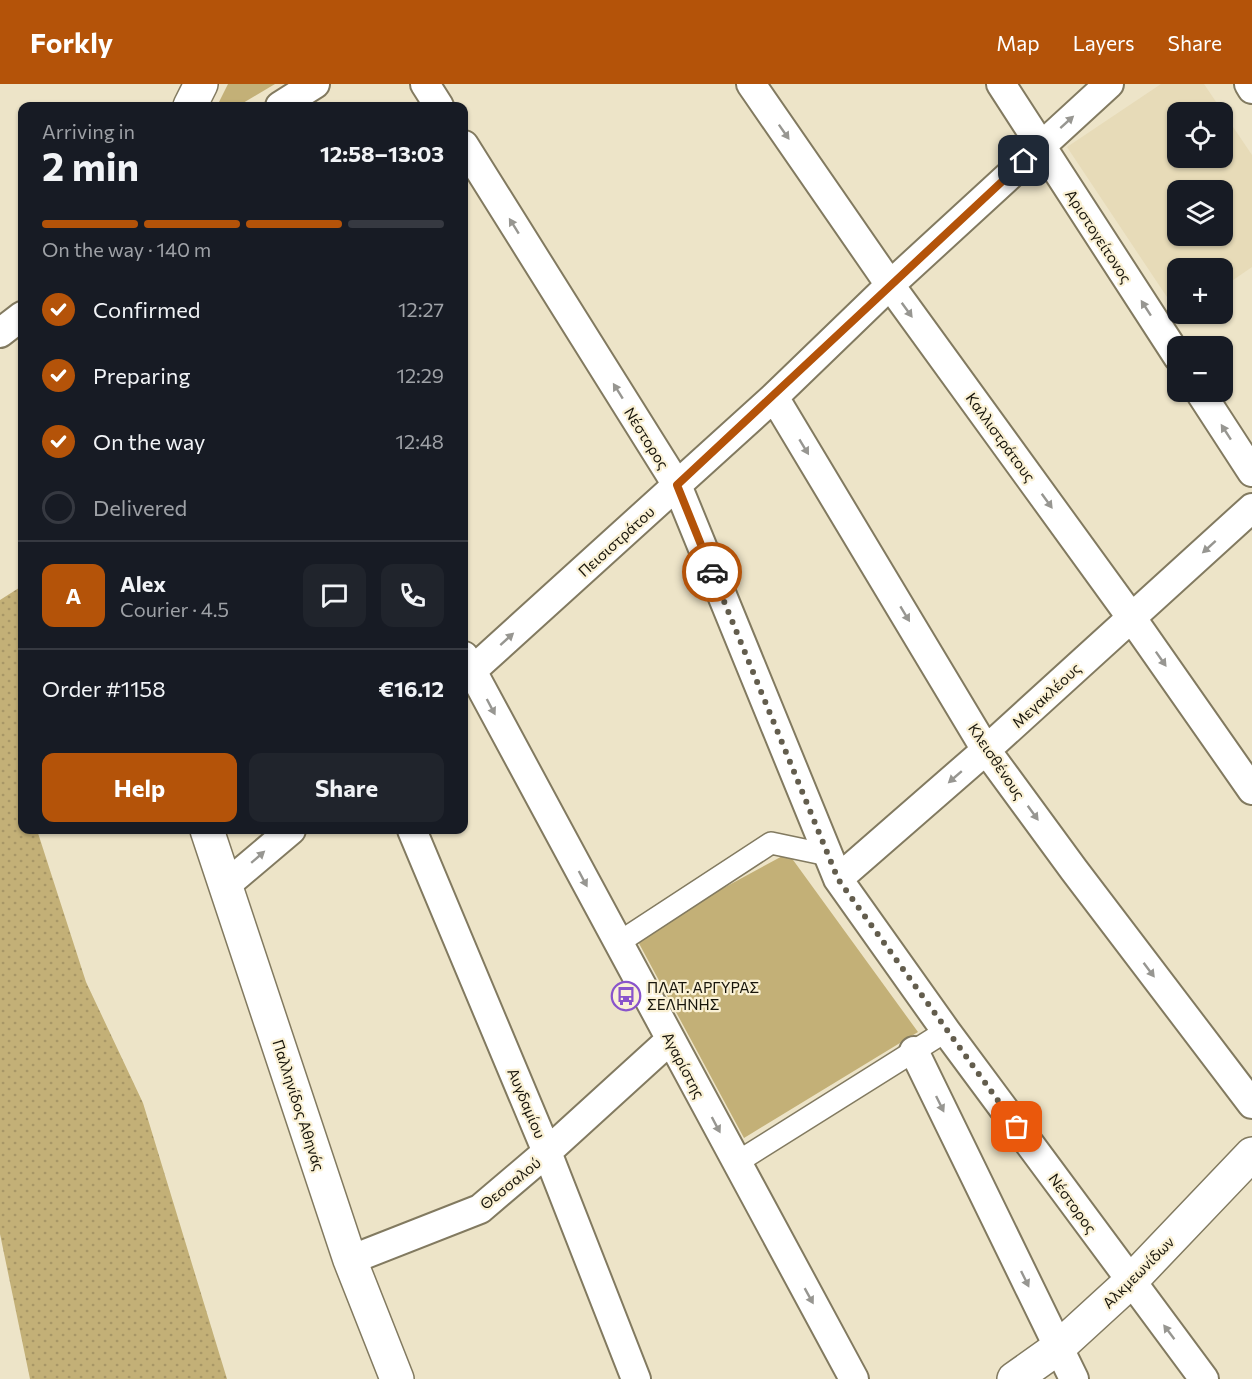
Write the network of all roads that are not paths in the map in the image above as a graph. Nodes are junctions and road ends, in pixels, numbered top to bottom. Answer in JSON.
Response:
{"nodes":[{"id":1,"x":201,"y":84,"type":"edge"},
{"id":2,"x":315,"y":84,"type":"edge"},
{"id":3,"x":425,"y":84,"type":"edge"},
{"id":4,"x":751,"y":84,"type":"edge"},
{"id":5,"x":1001,"y":84,"type":"edge"},
{"id":6,"x":1109,"y":84,"type":"edge"},
{"id":7,"x":1249,"y":84,"type":"edge"},
{"id":8,"x":1252,"y":89,"type":"edge"},
{"id":9,"x":192,"y":102,"type":"edge"},
{"id":10,"x":286,"y":102,"type":"edge"},
{"id":11,"x":436,"y":102,"type":"edge"},
{"id":12,"x":1041,"y":146,"type":"junction"},
{"id":13,"x":468,"y":151,"type":"edge"},
{"id":14,"x":890,"y":285,"type":"junction"},
{"id":15,"x":18,"y":319,"type":"edge"},
{"id":16,"x":0,"y":333,"type":"edge"},
{"id":17,"x":1167,"y":340,"type":"edge"},
{"id":18,"x":774,"y":397,"type":"junction"},
{"id":19,"x":1206,"y":402,"type":"edge"},
{"id":20,"x":1252,"y":472,"type":"edge"},
{"id":21,"x":677,"y":485,"type":"junction"},
{"id":22,"x":1252,"y":508,"type":"edge"},
{"id":23,"x":1131,"y":617,"type":"junction"},
{"id":24,"x":468,"y":666,"type":"edge"},
{"id":25,"x":468,"y":672,"type":"edge"},
{"id":26,"x":986,"y":750,"type":"junction"},
{"id":27,"x":1252,"y":790,"type":"edge"},
{"id":28,"x":208,"y":834,"type":"edge"},
{"id":29,"x":286,"y":834,"type":"edge"},
{"id":30,"x":414,"y":834,"type":"edge"},
{"id":31,"x":833,"y":867,"type":"junction"},
{"id":32,"x":226,"y":885,"type":"junction"},
{"id":33,"x":618,"y":943,"type":"junction"},
{"id":34,"x":946,"y":1031,"type":"junction"},
{"id":35,"x":670,"y":1040,"type":"junction"},
{"id":36,"x":914,"y":1051,"type":"junction"},
{"id":37,"x":1252,"y":1104,"type":"edge"},
{"id":38,"x":548,"y":1152,"type":"junction"},
{"id":39,"x":1252,"y":1154,"type":"edge"},
{"id":40,"x":736,"y":1163,"type":"junction"},
{"id":41,"x":350,"y":1260,"type":"junction"},
{"id":42,"x":1130,"y":1282,"type":"junction"},
{"id":43,"x":1059,"y":1347,"type":"junction"},
{"id":44,"x":397,"y":1379,"type":"edge"},
{"id":45,"x":636,"y":1379,"type":"edge"},
{"id":46,"x":854,"y":1379,"type":"edge"},
{"id":47,"x":1014,"y":1379,"type":"edge"},
{"id":48,"x":1074,"y":1379,"type":"edge"},
{"id":49,"x":1204,"y":1379,"type":"edge"}],
"edges":[{"from":1,"to":9,"type":"street"},
{"from":2,"to":10,"type":"street"},
{"from":3,"to":11,"type":"street"},
{"from":4,"to":14,"type":"street","name":"Καλλιστράτους","one_way":true},
{"from":5,"to":12,"type":"street","name":"Αριστογείτονος"},
{"from":12,"to":6,"type":"street","name":"Πεισιστράτου","one_way":true},
{"from":7,"to":8,"type":"street"},
{"from":12,"to":14,"type":"street","name":"Πεισιστράτου"},
{"from":17,"to":12,"type":"street","name":"Αριστογείτονος","one_way":true},
{"from":21,"to":13,"type":"street","name":"Νέστορος","one_way":true},
{"from":14,"to":18,"type":"street","name":"Πεισιστράτου"},
{"from":14,"to":23,"type":"street","name":"Καλλιστράτους","one_way":true},
{"from":15,"to":16,"type":"street"},
{"from":18,"to":21,"type":"street","name":"Πεισιστράτου"},
{"from":18,"to":26,"type":"street","name":"Κλεισθένους","one_way":true},
{"from":20,"to":19,"type":"street","one_way":true},
{"from":24,"to":21,"type":"street","name":"Πεισιστράτου","one_way":true},
{"from":21,"to":31,"type":"street","name":"Νέστορος"},
{"from":22,"to":23,"type":"street","name":"Μεγακλέους","one_way":true},
{"from":23,"to":26,"type":"street","name":"Μεγακλέους"},
{"from":23,"to":27,"type":"street","name":"Καλλιστράτους","one_way":true},
{"from":25,"to":33,"type":"street","name":"Αγαρίστης","one_way":true},
{"from":26,"to":31,"type":"street","name":"Μεγακλέους","one_way":true},
{"from":26,"to":37,"type":"street","name":"Κλεισθένους","one_way":true},
{"from":28,"to":32,"type":"street","name":"Παλληνίδος Αθηνάς"},
{"from":32,"to":29,"type":"street","one_way":true},
{"from":30,"to":38,"type":"street","name":"Αυγδαμίου"},
{"from":31,"to":33,"type":"street"},
{"from":31,"to":34,"type":"street","name":"Νέστορος"},
{"from":32,"to":41,"type":"street","name":"Παλληνίδος Αθηνάς"},
{"from":33,"to":35,"type":"street","name":"Αγαρίστης"},
{"from":34,"to":36,"type":"street"},
{"from":34,"to":42,"type":"street","name":"Νέστορος"},
{"from":35,"to":38,"type":"street","name":"Θεσσαλού"},
{"from":35,"to":40,"type":"street","name":"Αγαρίστης","one_way":true},
{"from":36,"to":40,"type":"street"},
{"from":36,"to":43,"type":"street","one_way":true},
{"from":38,"to":41,"type":"street","name":"Θεσσαλού"},
{"from":38,"to":45,"type":"street","name":"Αυγδαμίου"},
{"from":39,"to":42,"type":"street","name":"Αλκμεωνίδων"},
{"from":40,"to":46,"type":"street","name":"Αγαρίστης","one_way":true},
{"from":41,"to":44,"type":"street","name":"Παλληνίδος Αθηνάς"},
{"from":42,"to":43,"type":"street","name":"Αλκμεωνίδων"},
{"from":49,"to":42,"type":"street","name":"Νέστορος","one_way":true},
{"from":43,"to":47,"type":"street","name":"Αλκμεωνίδων"},
{"from":43,"to":48,"type":"street"}]}
